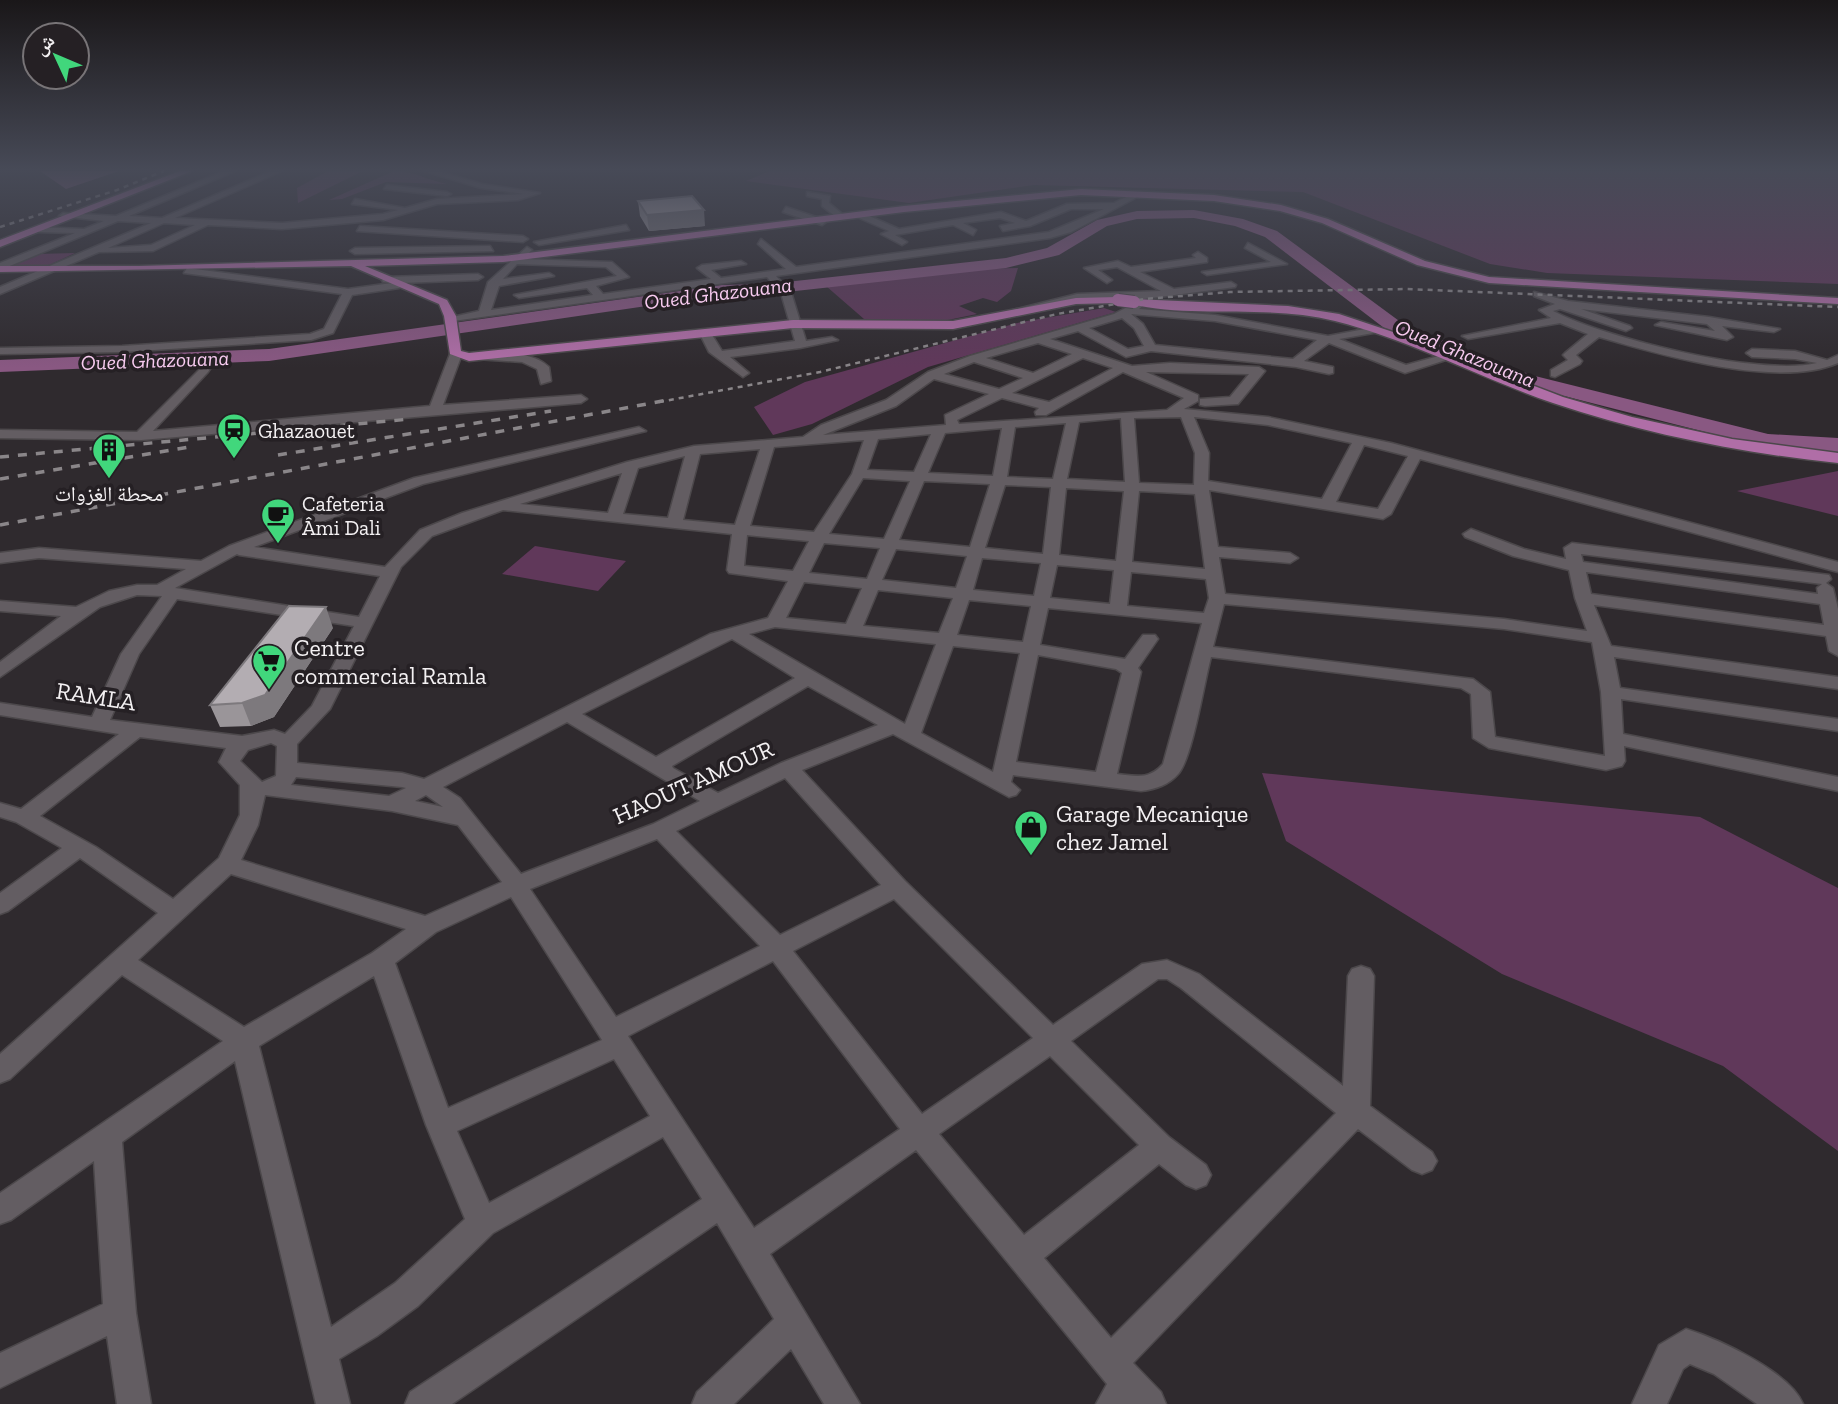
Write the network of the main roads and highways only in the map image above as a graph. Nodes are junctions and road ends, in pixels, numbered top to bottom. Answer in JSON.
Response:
{"nodes":[{"id":1,"x":703,"y":237,"type":"edge"},
{"id":2,"x":1359,"y":237,"type":"edge"},
{"id":3,"x":362,"y":264,"type":"junction"},
{"id":4,"x":0,"y":270,"type":"edge"},
{"id":5,"x":1838,"y":301,"type":"edge"},
{"id":6,"x":1838,"y":458,"type":"edge"}],
"edges":[{"from":1,"to":3,"type":"main road"},
{"from":2,"to":5,"type":"main road"},
{"from":3,"to":4,"type":"main road"},
{"from":3,"to":4,"type":"main road"},
{"from":3,"to":6,"type":"main road","bridge":true}]}
